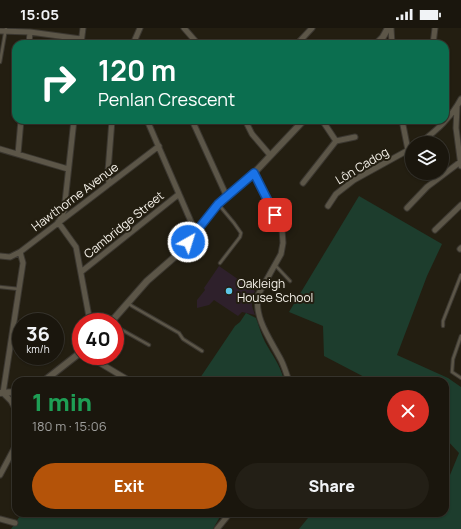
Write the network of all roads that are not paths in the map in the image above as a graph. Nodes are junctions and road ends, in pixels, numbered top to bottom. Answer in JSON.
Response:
{"nodes":[{"id":1,"x":83,"y":28,"type":"edge"},
{"id":2,"x":140,"y":28,"type":"edge"},
{"id":3,"x":184,"y":28,"type":"edge"},
{"id":4,"x":312,"y":28,"type":"edge"},
{"id":5,"x":389,"y":28,"type":"edge"},
{"id":6,"x":435,"y":28,"type":"edge"},
{"id":7,"x":4,"y":30,"type":"edge"},
{"id":8,"x":30,"y":32,"type":"junction"},
{"id":9,"x":29,"y":40,"type":"edge"},
{"id":10,"x":71,"y":40,"type":"edge"},
{"id":11,"x":81,"y":40,"type":"edge"},
{"id":12,"x":135,"y":40,"type":"edge"},
{"id":13,"x":194,"y":40,"type":"edge"},
{"id":14,"x":302,"y":40,"type":"edge"},
{"id":15,"x":380,"y":40,"type":"edge"},
{"id":16,"x":391,"y":40,"type":"edge"},
{"id":17,"x":434,"y":40,"type":"edge"},
{"id":18,"x":0,"y":62,"type":"edge"},
{"id":19,"x":461,"y":99,"type":"edge"},
{"id":20,"x":457,"y":106,"type":"junction"},
{"id":21,"x":449,"y":118,"type":"edge"},
{"id":22,"x":21,"y":124,"type":"edge"},
{"id":23,"x":74,"y":124,"type":"edge"},
{"id":24,"x":112,"y":124,"type":"edge"},
{"id":25,"x":149,"y":124,"type":"edge"},
{"id":26,"x":194,"y":124,"type":"edge"},
{"id":27,"x":247,"y":124,"type":"edge"},
{"id":28,"x":300,"y":124,"type":"edge"},
{"id":29,"x":325,"y":124,"type":"edge"},
{"id":30,"x":403,"y":124,"type":"edge"},
{"id":31,"x":443,"y":124,"type":"edge"},
{"id":32,"x":406,"y":136,"type":"edge"},
{"id":33,"x":429,"y":136,"type":"edge"},
{"id":34,"x":355,"y":137,"type":"dead end"},
{"id":35,"x":336,"y":141,"type":"junction"},
{"id":36,"x":159,"y":146,"type":"junction"},
{"id":37,"x":0,"y":149,"type":"edge"},
{"id":38,"x":405,"y":152,"type":"edge"},
{"id":39,"x":18,"y":154,"type":"junction"},
{"id":40,"x":270,"y":155,"type":"junction"},
{"id":41,"x":460,"y":164,"type":"edge"},
{"id":42,"x":68,"y":169,"type":"junction"},
{"id":43,"x":254,"y":173,"type":"junction"},
{"id":44,"x":303,"y":183,"type":"dead end"},
{"id":45,"x":109,"y":184,"type":"junction"},
{"id":46,"x":179,"y":194,"type":"junction"},
{"id":47,"x":227,"y":197,"type":"junction"},
{"id":48,"x":218,"y":204,"type":"junction"},
{"id":49,"x":461,"y":205,"type":"edge"},
{"id":50,"x":328,"y":206,"type":"dead end"},
{"id":51,"x":407,"y":208,"type":"dead end"},
{"id":52,"x":58,"y":222,"type":"junction"},
{"id":53,"x":198,"y":229,"type":"junction"},
{"id":54,"x":435,"y":230,"type":"dead end"},
{"id":55,"x":20,"y":252,"type":"junction"},
{"id":56,"x":0,"y":256,"type":"edge"},
{"id":57,"x":220,"y":263,"type":"dead end"},
{"id":58,"x":275,"y":264,"type":"junction"},
{"id":59,"x":82,"y":272,"type":"junction"},
{"id":60,"x":461,"y":275,"type":"edge"},
{"id":61,"x":290,"y":281,"type":"dead end"},
{"id":62,"x":0,"y":287,"type":"edge"},
{"id":63,"x":19,"y":289,"type":"junction"},
{"id":64,"x":128,"y":302,"type":"junction"},
{"id":65,"x":89,"y":313,"type":"edge"},
{"id":66,"x":119,"y":313,"type":"edge"},
{"id":67,"x":443,"y":326,"type":"dead end"},
{"id":68,"x":124,"y":331,"type":"edge"},
{"id":69,"x":461,"y":336,"type":"edge"},
{"id":70,"x":149,"y":345,"type":"dead end"},
{"id":71,"x":202,"y":351,"type":"dead end"},
{"id":72,"x":72,"y":359,"type":"edge"},
{"id":73,"x":103,"y":365,"type":"edge"},
{"id":74,"x":49,"y":377,"type":"edge"},
{"id":75,"x":123,"y":377,"type":"edge"},
{"id":76,"x":288,"y":377,"type":"edge"},
{"id":77,"x":461,"y":378,"type":"edge"},
{"id":78,"x":12,"y":392,"type":"edge"},
{"id":79,"x":1,"y":393,"type":"edge"},
{"id":80,"x":12,"y":403,"type":"edge"},
{"id":81,"x":12,"y":452,"type":"edge"},
{"id":82,"x":1,"y":471,"type":"edge"},
{"id":83,"x":226,"y":517,"type":"edge"},
{"id":84,"x":0,"y":519,"type":"edge"},
{"id":85,"x":15,"y":523,"type":"dead end"},
{"id":86,"x":216,"y":529,"type":"edge"}],
"edges":[{"from":1,"to":11,"type":"street"},
{"from":2,"to":12,"type":"street"},
{"from":3,"to":13,"type":"street"},
{"from":4,"to":14,"type":"street"},
{"from":5,"to":15,"type":"street"},
{"from":5,"to":16,"type":"street"},
{"from":6,"to":17,"type":"street"},
{"from":7,"to":8,"type":"street"},
{"from":7,"to":18,"type":"lane"},
{"from":8,"to":9,"type":"street"},
{"from":8,"to":10,"type":"street"},
{"from":19,"to":20,"type":"street"},
{"from":20,"to":21,"type":"street"},
{"from":20,"to":41,"type":"street"},
{"from":22,"to":39,"type":"street"},
{"from":23,"to":42,"type":"street"},
{"from":24,"to":45,"type":"street"},
{"from":25,"to":36,"type":"street"},
{"from":26,"to":47,"type":"street"},
{"from":27,"to":40,"type":"street"},
{"from":28,"to":40,"type":"street"},
{"from":29,"to":35,"type":"street"},
{"from":30,"to":32,"type":"street"},
{"from":31,"to":33,"type":"street"},
{"from":34,"to":35,"type":"street"},
{"from":35,"to":44,"type":"street"},
{"from":36,"to":45,"type":"street","name":"Hawthorne Avenue"},
{"from":36,"to":46,"type":"street"},
{"from":37,"to":39,"type":"street"},
{"from":38,"to":50,"type":"street","name":"Lôn Cadog"},
{"from":39,"to":42,"type":"street"},
{"from":40,"to":43,"type":"street"},
{"from":41,"to":51,"type":"street"},
{"from":42,"to":52,"type":"street"},
{"from":43,"to":47,"type":"street"},
{"from":43,"to":58,"type":"street"},
{"from":45,"to":52,"type":"street","name":"Hawthorne Avenue"},
{"from":46,"to":53,"type":"street"},
{"from":46,"to":59,"type":"street","name":"Cambridge Street"},
{"from":47,"to":48,"type":"street"},
{"from":48,"to":53,"type":"street"},
{"from":48,"to":57,"type":"lane"},
{"from":49,"to":54,"type":"street"},
{"from":52,"to":55,"type":"street","name":"Hawthorne Avenue"},
{"from":52,"to":59,"type":"street"},
{"from":53,"to":64,"type":"street"},
{"from":55,"to":56,"type":"street","name":"Hawthorne Avenue"},
{"from":55,"to":63,"type":"street"},
{"from":58,"to":61,"type":"lane"},
{"from":58,"to":76,"type":"street"},
{"from":59,"to":65,"type":"street"},
{"from":60,"to":67,"type":"lane"},
{"from":62,"to":63,"type":"lane"},
{"from":63,"to":79,"type":"street"},
{"from":64,"to":66,"type":"street"},
{"from":64,"to":71,"type":"lane"},
{"from":68,"to":70,"type":"lane"},
{"from":69,"to":77,"type":"lane"},
{"from":72,"to":74,"type":"street"},
{"from":73,"to":75,"type":"street"},
{"from":78,"to":79,"type":"street"},
{"from":79,"to":80,"type":"street"},
{"from":81,"to":82,"type":"street"},
{"from":83,"to":86,"type":"street"},
{"from":84,"to":85,"type":"street"}]}
